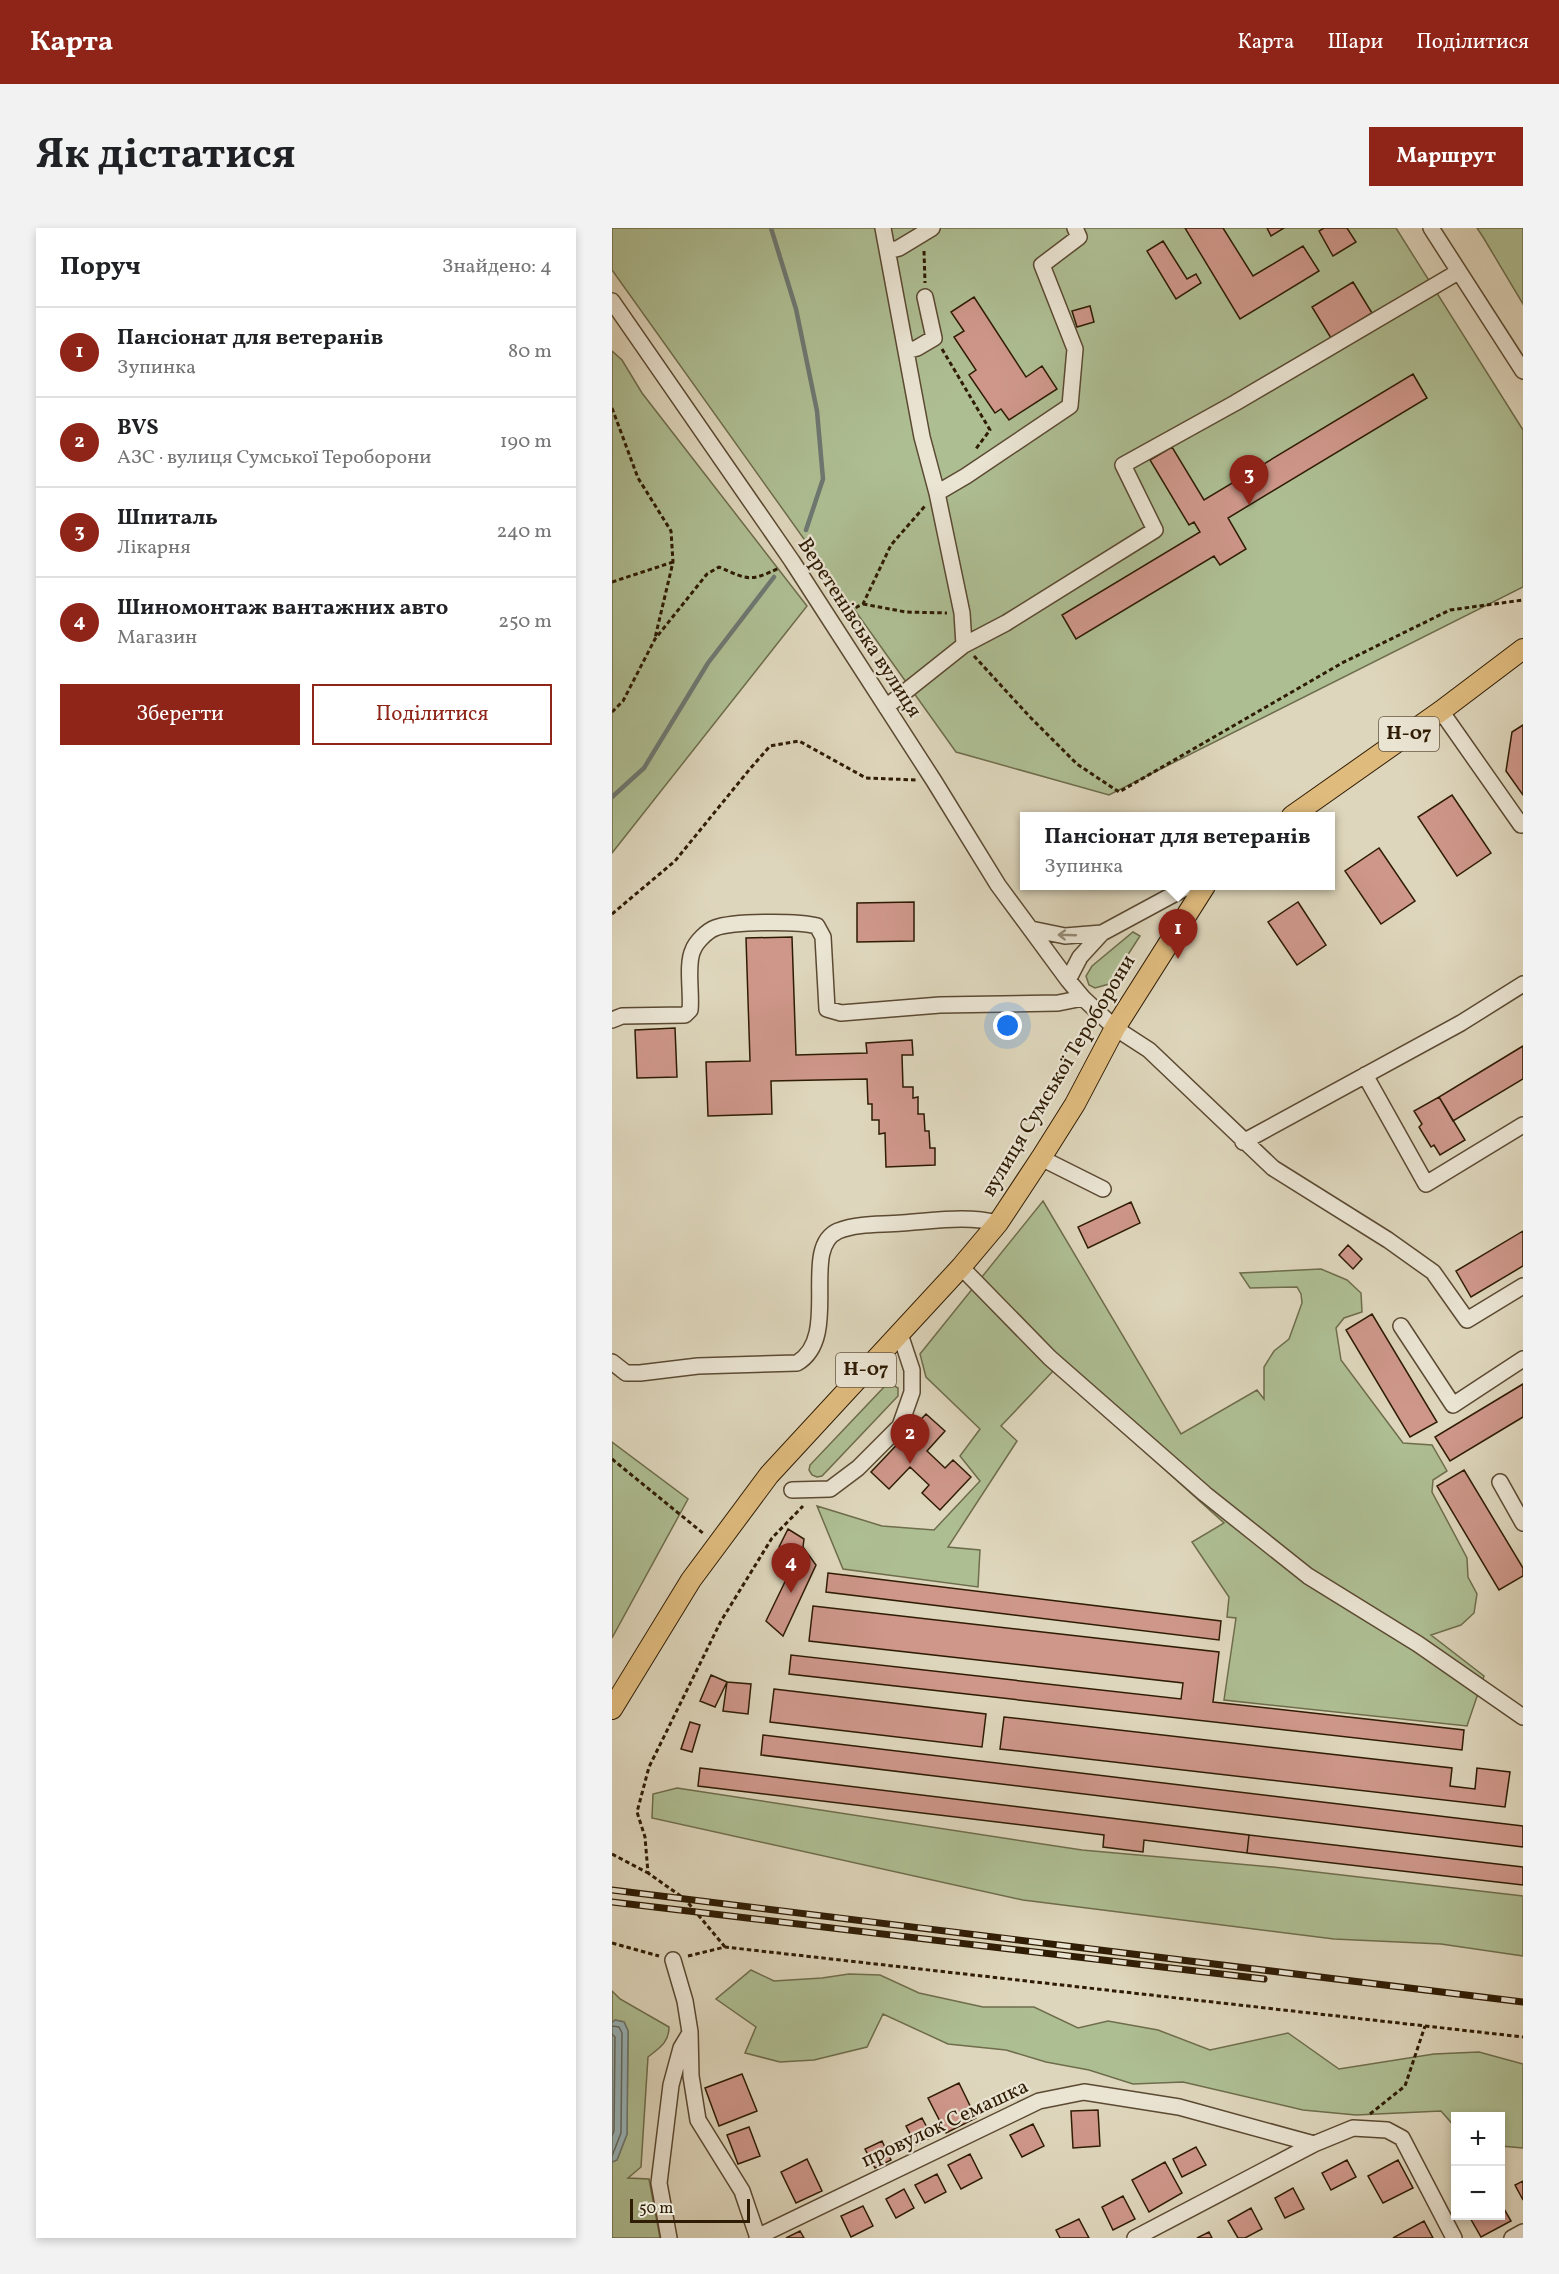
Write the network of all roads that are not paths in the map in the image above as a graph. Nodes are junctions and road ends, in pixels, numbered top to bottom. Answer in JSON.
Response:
{"nodes":[{"id":1,"x":883,"y":228,"type":"edge"},
{"id":2,"x":1075,"y":228,"type":"edge"},
{"id":3,"x":1431,"y":228,"type":"edge"},
{"id":4,"x":927,"y":231,"type":"edge"},
{"id":5,"x":888,"y":251,"type":"junction"},
{"id":6,"x":1458,"y":272,"type":"junction"},
{"id":7,"x":925,"y":297,"type":"road end"},
{"id":8,"x":612,"y":301,"type":"edge"},
{"id":9,"x":906,"y":351,"type":"junction"},
{"id":10,"x":1523,"y":371,"type":"edge"},
{"id":11,"x":937,"y":493,"type":"junction"},
{"id":12,"x":964,"y":645,"type":"junction"},
{"id":13,"x":1523,"y":649,"type":"edge"},
{"id":14,"x":886,"y":707,"type":"junction"},
{"id":15,"x":1441,"y":711,"type":"junction"},
{"id":16,"x":1298,"y":812,"type":"edge"},
{"id":17,"x":1523,"y":823,"type":"edge"},
{"id":18,"x":1180,"y":890,"type":"edge"},
{"id":19,"x":1202,"y":890,"type":"edge"},
{"id":20,"x":1031,"y":929,"type":"junction"},
{"id":21,"x":1102,"y":933,"type":"junction"},
{"id":22,"x":1068,"y":980,"type":"junction"},
{"id":23,"x":1523,"y":984,"type":"edge"},
{"id":24,"x":1083,"y":998,"type":"junction"},
{"id":25,"x":612,"y":1020,"type":"edge"},
{"id":26,"x":1115,"y":1028,"type":"junction"},
{"id":27,"x":1365,"y":1075,"type":"junction"},
{"id":28,"x":1523,"y":1125,"type":"edge"},
{"id":29,"x":1243,"y":1142,"type":"junction"},
{"id":30,"x":1041,"y":1158,"type":"junction"},
{"id":31,"x":1103,"y":1189,"type":"dead end"},
{"id":32,"x":998,"y":1222,"type":"junction"},
{"id":33,"x":961,"y":1267,"type":"junction"},
{"id":34,"x":1523,"y":1286,"type":"edge"},
{"id":35,"x":1401,"y":1326,"type":"dead end"},
{"id":36,"x":900,"y":1334,"type":"junction"},
{"id":37,"x":1523,"y":1359,"type":"edge"},
{"id":38,"x":612,"y":1362,"type":"edge"},
{"id":39,"x":1500,"y":1482,"type":"dead end"},
{"id":40,"x":792,"y":1490,"type":"dead end"},
{"id":41,"x":1523,"y":1523,"type":"edge"},
{"id":42,"x":612,"y":1709,"type":"edge"},
{"id":43,"x":1523,"y":1717,"type":"edge"},
{"id":44,"x":674,"y":1960,"type":"road end"},
{"id":45,"x":690,"y":2032,"type":"junction"},
{"id":46,"x":1314,"y":2144,"type":"junction"},
{"id":47,"x":1523,"y":2232,"type":"edge"},
{"id":48,"x":758,"y":2237,"type":"edge"},
{"id":49,"x":669,"y":2238,"type":"edge"},
{"id":50,"x":1135,"y":2238,"type":"edge"},
{"id":51,"x":1454,"y":2238,"type":"edge"},
{"id":52,"x":1512,"y":2238,"type":"edge"}],
"edges":[{"from":1,"to":5,"type":"street"},
{"from":2,"to":11,"type":"street"},
{"from":3,"to":6,"type":"street"},
{"from":4,"to":5,"type":"street"},
{"from":5,"to":9,"type":"street"},
{"from":6,"to":10,"type":"street"},
{"from":6,"to":12,"type":"street"},
{"from":7,"to":9,"type":"street"},
{"from":8,"to":14,"type":"street","name":"Веретенівська вулиця"},
{"from":9,"to":11,"type":"street"},
{"from":11,"to":12,"type":"street"},
{"from":12,"to":14,"type":"street"},
{"from":13,"to":15,"type":"main road","number":"Н-07"},
{"from":14,"to":20,"type":"street","name":"Веретенівська вулиця"},
{"from":15,"to":16,"type":"main road","number":"Н-07"},
{"from":15,"to":17,"type":"street"},
{"from":18,"to":21,"type":"street"},
{"from":19,"to":26,"type":"main road","name":"вулиця Сумської Тероборони","number":"Н-07"},
{"from":21,"to":20,"type":"street","one_way":true},
{"from":20,"to":22,"type":"street","name":"Веретенівська вулиця"},
{"from":21,"to":22,"type":"street"},
{"from":22,"to":24,"type":"street","name":"Веретенівська вулиця"},
{"from":23,"to":27,"type":"street"},
{"from":24,"to":25,"type":"street"},
{"from":24,"to":26,"type":"street","name":"Веретенівська вулиця"},
{"from":26,"to":29,"type":"street","name":"Веретенівська вулиця"},
{"from":26,"to":30,"type":"main road","name":"вулиця Сумської Тероборони","number":"Н-07"},
{"from":27,"to":28,"type":"street"},
{"from":27,"to":29,"type":"street"},
{"from":29,"to":34,"type":"street","name":"Веретенівська вулиця"},
{"from":30,"to":31,"type":"street"},
{"from":30,"to":32,"type":"main road","name":"вулиця Сумської Тероборони","number":"Н-07"},
{"from":32,"to":33,"type":"main road","name":"вулиця Сумської Тероборони","number":"Н-07"},
{"from":32,"to":38,"type":"street"},
{"from":33,"to":36,"type":"main road","name":"вулиця Сумської Тероборони","number":"Н-07"},
{"from":33,"to":43,"type":"street"},
{"from":35,"to":37,"type":"street"},
{"from":36,"to":40,"type":"street"},
{"from":36,"to":42,"type":"main road","name":"вулиця Сумської Тероборони","number":"Н-07"},
{"from":39,"to":41,"type":"street"},
{"from":44,"to":45,"type":"street"},
{"from":45,"to":48,"type":"street"},
{"from":45,"to":49,"type":"street"},
{"from":46,"to":48,"type":"street","name":"провулок Семашка"},
{"from":46,"to":50,"type":"street"},
{"from":46,"to":51,"type":"street"},
{"from":47,"to":52,"type":"street"}]}
